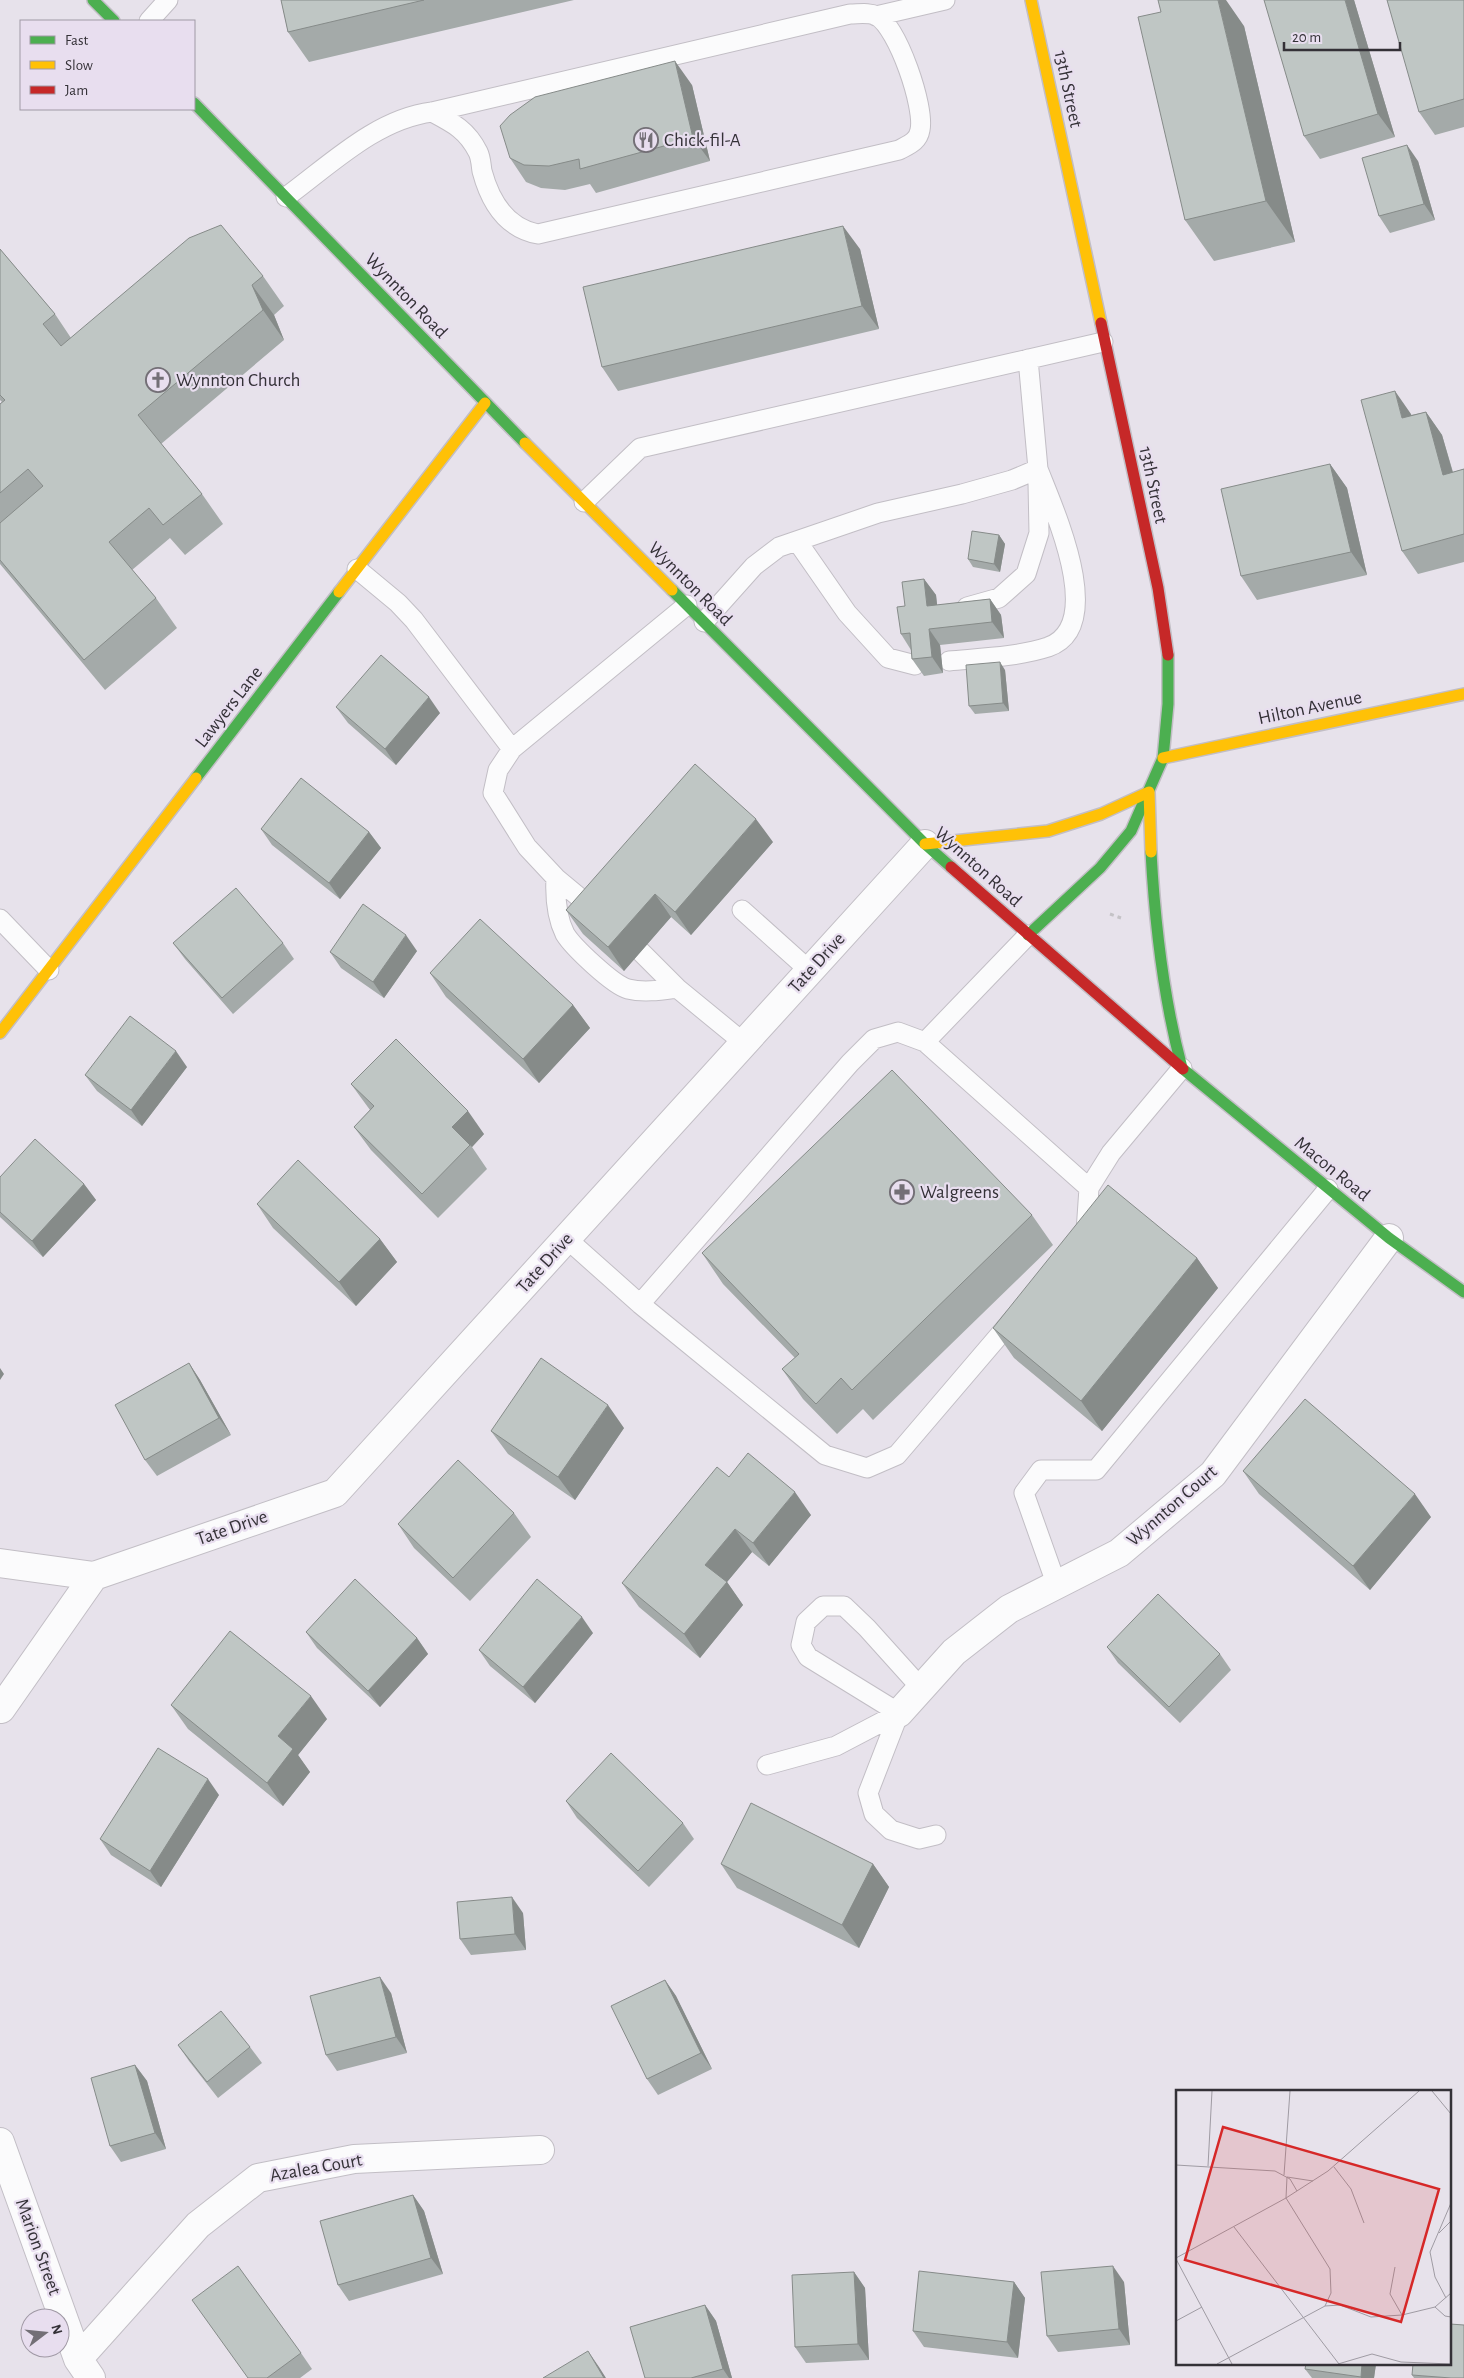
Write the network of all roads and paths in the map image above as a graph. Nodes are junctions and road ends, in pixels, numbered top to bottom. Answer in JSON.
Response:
{"nodes":[{"id":1,"x":94,"y":0,"type":"edge"},
{"id":2,"x":168,"y":0,"type":"edge"},
{"id":3,"x":945,"y":0,"type":"edge"},
{"id":4,"x":1032,"y":0,"type":"edge"},
{"id":5,"x":876,"y":16,"type":"junction"},
{"id":6,"x":113,"y":20,"type":"edge"},
{"id":7,"x":150,"y":20,"type":"edge"},
{"id":8,"x":195,"y":104,"type":"edge"},
{"id":9,"x":432,"y":112,"type":"junction"},
{"id":10,"x":286,"y":198,"type":"junction"},
{"id":11,"x":1104,"y":342,"type":"junction"},
{"id":12,"x":1028,"y":359,"type":"junction"},
{"id":13,"x":485,"y":403,"type":"junction"},
{"id":14,"x":1038,"y":469,"type":"junction"},
{"id":15,"x":584,"y":502,"type":"junction"},
{"id":16,"x":797,"y":541,"type":"junction"},
{"id":17,"x":357,"y":569,"type":"junction"},
{"id":18,"x":687,"y":605,"type":"junction"},
{"id":19,"x":952,"y":609,"type":"edge"},
{"id":20,"x":704,"y":622,"type":"junction"},
{"id":21,"x":949,"y":661,"type":"dead end"},
{"id":22,"x":915,"y":665,"type":"edge"},
{"id":23,"x":1464,"y":694,"type":"edge"},
{"id":24,"x":512,"y":749,"type":"junction"},
{"id":25,"x":1164,"y":758,"type":"junction"},
{"id":26,"x":1148,"y":792,"type":"junction"},
{"id":27,"x":926,"y":844,"type":"junction"},
{"id":28,"x":556,"y":878,"type":"junction"},
{"id":29,"x":742,"y":910,"type":"dead end"},
{"id":30,"x":600,"y":915,"type":"edge"},
{"id":31,"x":0,"y":919,"type":"edge"},
{"id":32,"x":1028,"y":935,"type":"junction"},
{"id":33,"x":641,"y":952,"type":"dead end"},
{"id":34,"x":49,"y":970,"type":"junction"},
{"id":35,"x":810,"y":970,"type":"junction"},
{"id":36,"x":678,"y":988,"type":"junction"},
{"id":37,"x":0,"y":1033,"type":"edge"},
{"id":38,"x":925,"y":1042,"type":"junction"},
{"id":39,"x":744,"y":1043,"type":"junction"},
{"id":40,"x":1182,"y":1068,"type":"junction"},
{"id":41,"x":1090,"y":1188,"type":"junction"},
{"id":42,"x":1328,"y":1189,"type":"junction"},
{"id":43,"x":567,"y":1238,"type":"junction"},
{"id":44,"x":1389,"y":1238,"type":"junction"},
{"id":45,"x":1073,"y":1247,"type":"edge"},
{"id":46,"x":1464,"y":1292,"type":"edge"},
{"id":47,"x":640,"y":1304,"type":"junction"},
{"id":48,"x":1024,"y":1306,"type":"edge"},
{"id":49,"x":0,"y":1563,"type":"edge"},
{"id":50,"x":94,"y":1576,"type":"junction"},
{"id":51,"x":1057,"y":1586,"type":"junction"},
{"id":52,"x":921,"y":1688,"type":"junction"},
{"id":53,"x":0,"y":1709,"type":"edge"},
{"id":54,"x":899,"y":1713,"type":"junction"},
{"id":55,"x":767,"y":1765,"type":"dead end"},
{"id":56,"x":936,"y":1835,"type":"dead end"},
{"id":57,"x":0,"y":2142,"type":"edge"},
{"id":58,"x":540,"y":2150,"type":"dead end"},
{"id":59,"x":85,"y":2369,"type":"edge"}],
"edges":[{"from":1,"to":6,"type":"main road"},
{"from":2,"to":7,"type":"lane"},
{"from":3,"to":5,"type":"lane"},
{"from":4,"to":11,"type":"main road","name":"13th Street"},
{"from":5,"to":9,"type":"lane"},
{"from":5,"to":9,"type":"lane"},
{"from":8,"to":10,"type":"main road","name":"Wynnton Road"},
{"from":9,"to":10,"type":"lane"},
{"from":10,"to":13,"type":"main road","name":"Wynnton Road"},
{"from":11,"to":12,"type":"lane"},
{"from":11,"to":25,"type":"main road","name":"13th Street"},
{"from":12,"to":14,"type":"lane"},
{"from":12,"to":15,"type":"lane"},
{"from":13,"to":15,"type":"main road","name":"Wynnton Road"},
{"from":13,"to":17,"type":"main road","name":"Lawyers Lane"},
{"from":14,"to":16,"type":"lane"},
{"from":14,"to":19,"type":"lane"},
{"from":14,"to":21,"type":"lane"},
{"from":15,"to":18,"type":"main road","name":"Wynnton Road"},
{"from":16,"to":20,"type":"lane"},
{"from":16,"to":22,"type":"lane"},
{"from":17,"to":24,"type":"lane"},
{"from":17,"to":34,"type":"main road","name":"Lawyers Lane"},
{"from":18,"to":20,"type":"main road","name":"Wynnton Road"},
{"from":18,"to":24,"type":"lane"},
{"from":20,"to":27,"type":"main road","name":"Wynnton Road"},
{"from":23,"to":25,"type":"main road","name":"Hilton Avenue"},
{"from":24,"to":28,"type":"lane"},
{"from":25,"to":26,"type":"main road","name":"13th Street"},
{"from":26,"to":27,"type":"main road"},
{"from":26,"to":32,"type":"main road","name":"13th Street"},
{"from":26,"to":40,"type":"main road"},
{"from":27,"to":32,"type":"main road","name":"Wynnton Road"},
{"from":27,"to":35,"type":"street","name":"Tate Drive"},
{"from":28,"to":30,"type":"lane"},
{"from":28,"to":36,"type":"lane"},
{"from":29,"to":35,"type":"lane"},
{"from":31,"to":34,"type":"lane"},
{"from":32,"to":38,"type":"lane"},
{"from":32,"to":40,"type":"main road","name":"Wynnton Road"},
{"from":33,"to":36,"type":"lane"},
{"from":34,"to":37,"type":"main road","name":"Lawyers Lane"},
{"from":35,"to":39,"type":"street","name":"Tate Drive"},
{"from":36,"to":39,"type":"lane"},
{"from":38,"to":41,"type":"lane"},
{"from":38,"to":47,"type":"lane"},
{"from":39,"to":43,"type":"street","name":"Tate Drive"},
{"from":40,"to":41,"type":"lane"},
{"from":40,"to":42,"type":"main road","name":"Macon Road"},
{"from":41,"to":45,"type":"lane"},
{"from":42,"to":44,"type":"main road","name":"Macon Road"},
{"from":42,"to":51,"type":"lane"},
{"from":43,"to":47,"type":"lane"},
{"from":43,"to":50,"type":"street","name":"Tate Drive"},
{"from":44,"to":46,"type":"main road","name":"Macon Road"},
{"from":44,"to":51,"type":"street","name":"Wynnton Court"},
{"from":47,"to":48,"type":"lane"},
{"from":49,"to":50,"type":"street","name":"Tate Drive"},
{"from":50,"to":53,"type":"street"},
{"from":51,"to":52,"type":"street","name":"Wynnton Court"},
{"from":52,"to":54,"type":"street","name":"Wynnton Court"},
{"from":52,"to":54,"type":"lane"},
{"from":54,"to":55,"type":"lane"},
{"from":54,"to":56,"type":"lane"},
{"from":57,"to":59,"type":"street","name":"Marion Street"},
{"from":58,"to":59,"type":"street","name":"Azalea Court"}]}
